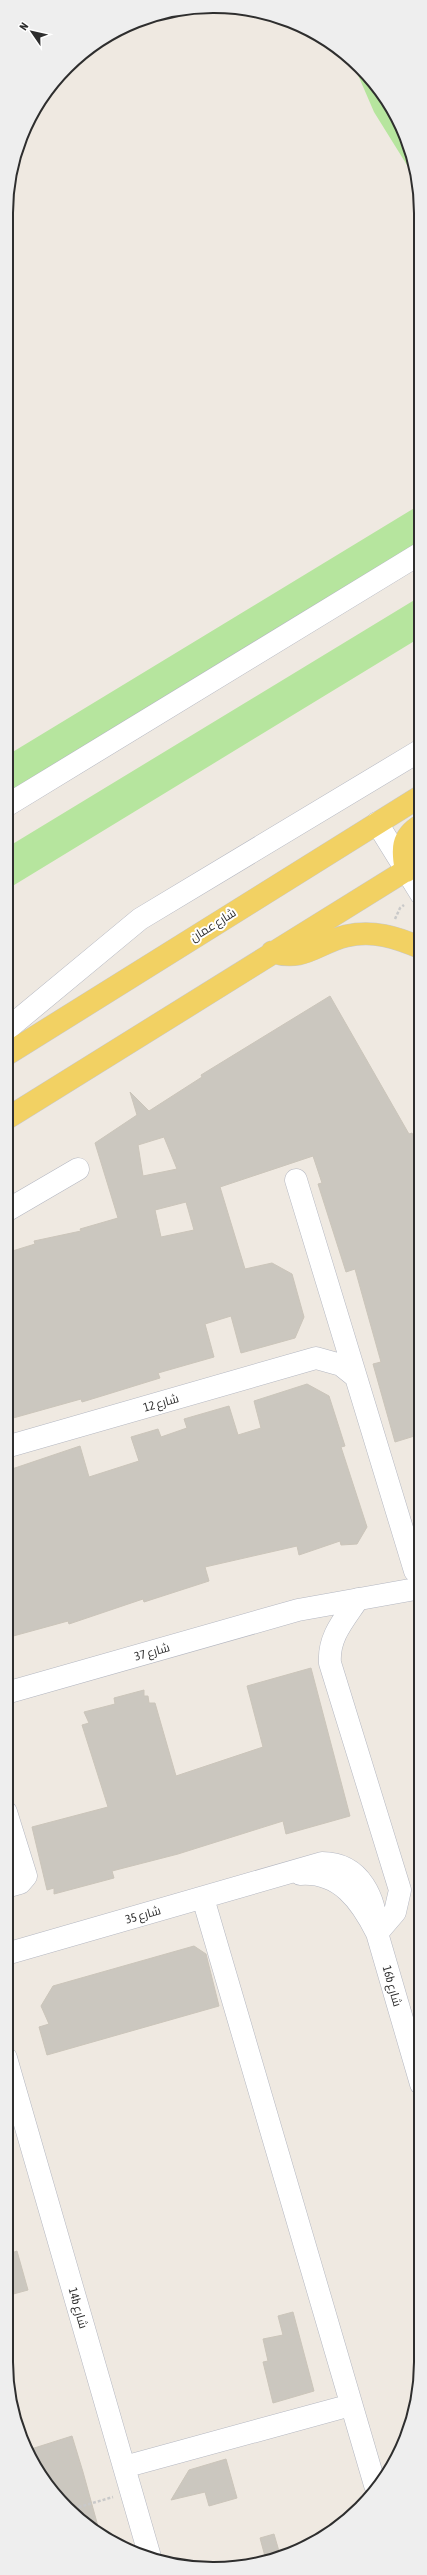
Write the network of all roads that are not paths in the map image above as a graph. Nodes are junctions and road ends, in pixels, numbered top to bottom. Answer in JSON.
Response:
{"nodes":[{"id":1,"x":414,"y":557,"type":"edge"},
{"id":2,"x":414,"y":754,"type":"edge"},
{"id":3,"x":413,"y":801,"type":"edge"},
{"id":4,"x":13,"y":802,"type":"edge"},
{"id":5,"x":377,"y":823,"type":"junction"},
{"id":6,"x":414,"y":830,"type":"edge"},
{"id":7,"x":413,"y":866,"type":"edge"},
{"id":8,"x":414,"y":899,"type":"edge"},
{"id":9,"x":414,"y":946,"type":"edge"},
{"id":10,"x":272,"y":952,"type":"junction"},
{"id":11,"x":13,"y":1024,"type":"edge"},
{"id":12,"x":13,"y":1051,"type":"edge"},
{"id":13,"x":13,"y":1115,"type":"edge"},
{"id":14,"x":78,"y":1169,"type":"dead end"},
{"id":15,"x":296,"y":1180,"type":"dead end"},
{"id":16,"x":13,"y":1207,"type":"edge"},
{"id":17,"x":338,"y":1322,"type":"junction"},
{"id":18,"x":316,"y":1358,"type":"junction"},
{"id":19,"x":356,"y":1377,"type":"junction"},
{"id":20,"x":13,"y":1445,"type":"edge"},
{"id":21,"x":414,"y":1560,"type":"edge"},
{"id":22,"x":414,"y":1577,"type":"edge"},
{"id":23,"x":414,"y":1578,"type":"edge"},
{"id":24,"x":358,"y":1599,"type":"junction"},
{"id":25,"x":298,"y":1610,"type":"junction"},
{"id":26,"x":13,"y":1692,"type":"edge"},
{"id":27,"x":13,"y":1834,"type":"edge"},
{"id":28,"x":13,"y":1885,"type":"edge"},
{"id":29,"x":202,"y":1898,"type":"junction"},
{"id":30,"x":377,"y":1933,"type":"junction"},
{"id":31,"x":13,"y":1952,"type":"edge"},
{"id":32,"x":414,"y":2063,"type":"edge"},
{"id":33,"x":14,"y":2112,"type":"edge"},
{"id":34,"x":351,"y":2405,"type":"junction"},
{"id":35,"x":124,"y":2467,"type":"junction"},
{"id":36,"x":374,"y":2482,"type":"edge"},
{"id":37,"x":148,"y":2551,"type":"edge"}],
"edges":[{"from":1,"to":4,"type":"street"},
{"from":2,"to":11,"type":"street"},
{"from":3,"to":5,"type":"main road","name":"شارع عمان"},
{"from":5,"to":7,"type":"street"},
{"from":5,"to":12,"type":"main road","name":"شارع عمان"},
{"from":6,"to":7,"type":"main road"},
{"from":7,"to":8,"type":"street"},
{"from":7,"to":10,"type":"main road"},
{"from":9,"to":10,"type":"main road"},
{"from":10,"to":13,"type":"main road"},
{"from":14,"to":16,"type":"street"},
{"from":15,"to":17,"type":"street"},
{"from":17,"to":18,"type":"street"},
{"from":17,"to":19,"type":"street"},
{"from":18,"to":19,"type":"street"},
{"from":18,"to":20,"type":"street","name":"شارع 12"},
{"from":19,"to":21,"type":"street"},
{"from":22,"to":25,"type":"street","name":"شارع 37"},
{"from":23,"to":24,"type":"street","name":"شارع 37"},
{"from":24,"to":25,"type":"street","name":"شارع 37"},
{"from":24,"to":30,"type":"street"},
{"from":25,"to":26,"type":"street","name":"شارع 37"},
{"from":27,"to":28,"type":"street"},
{"from":29,"to":30,"type":"street","name":"شارع 35"},
{"from":29,"to":31,"type":"street","name":"شارع 35"},
{"from":29,"to":34,"type":"street"},
{"from":30,"to":32,"type":"street","name":"16b شارع"},
{"from":33,"to":35,"type":"street","name":"14b شارع"},
{"from":34,"to":35,"type":"street"},
{"from":34,"to":36,"type":"street"},
{"from":35,"to":37,"type":"street","name":"14b شارع"}]}
